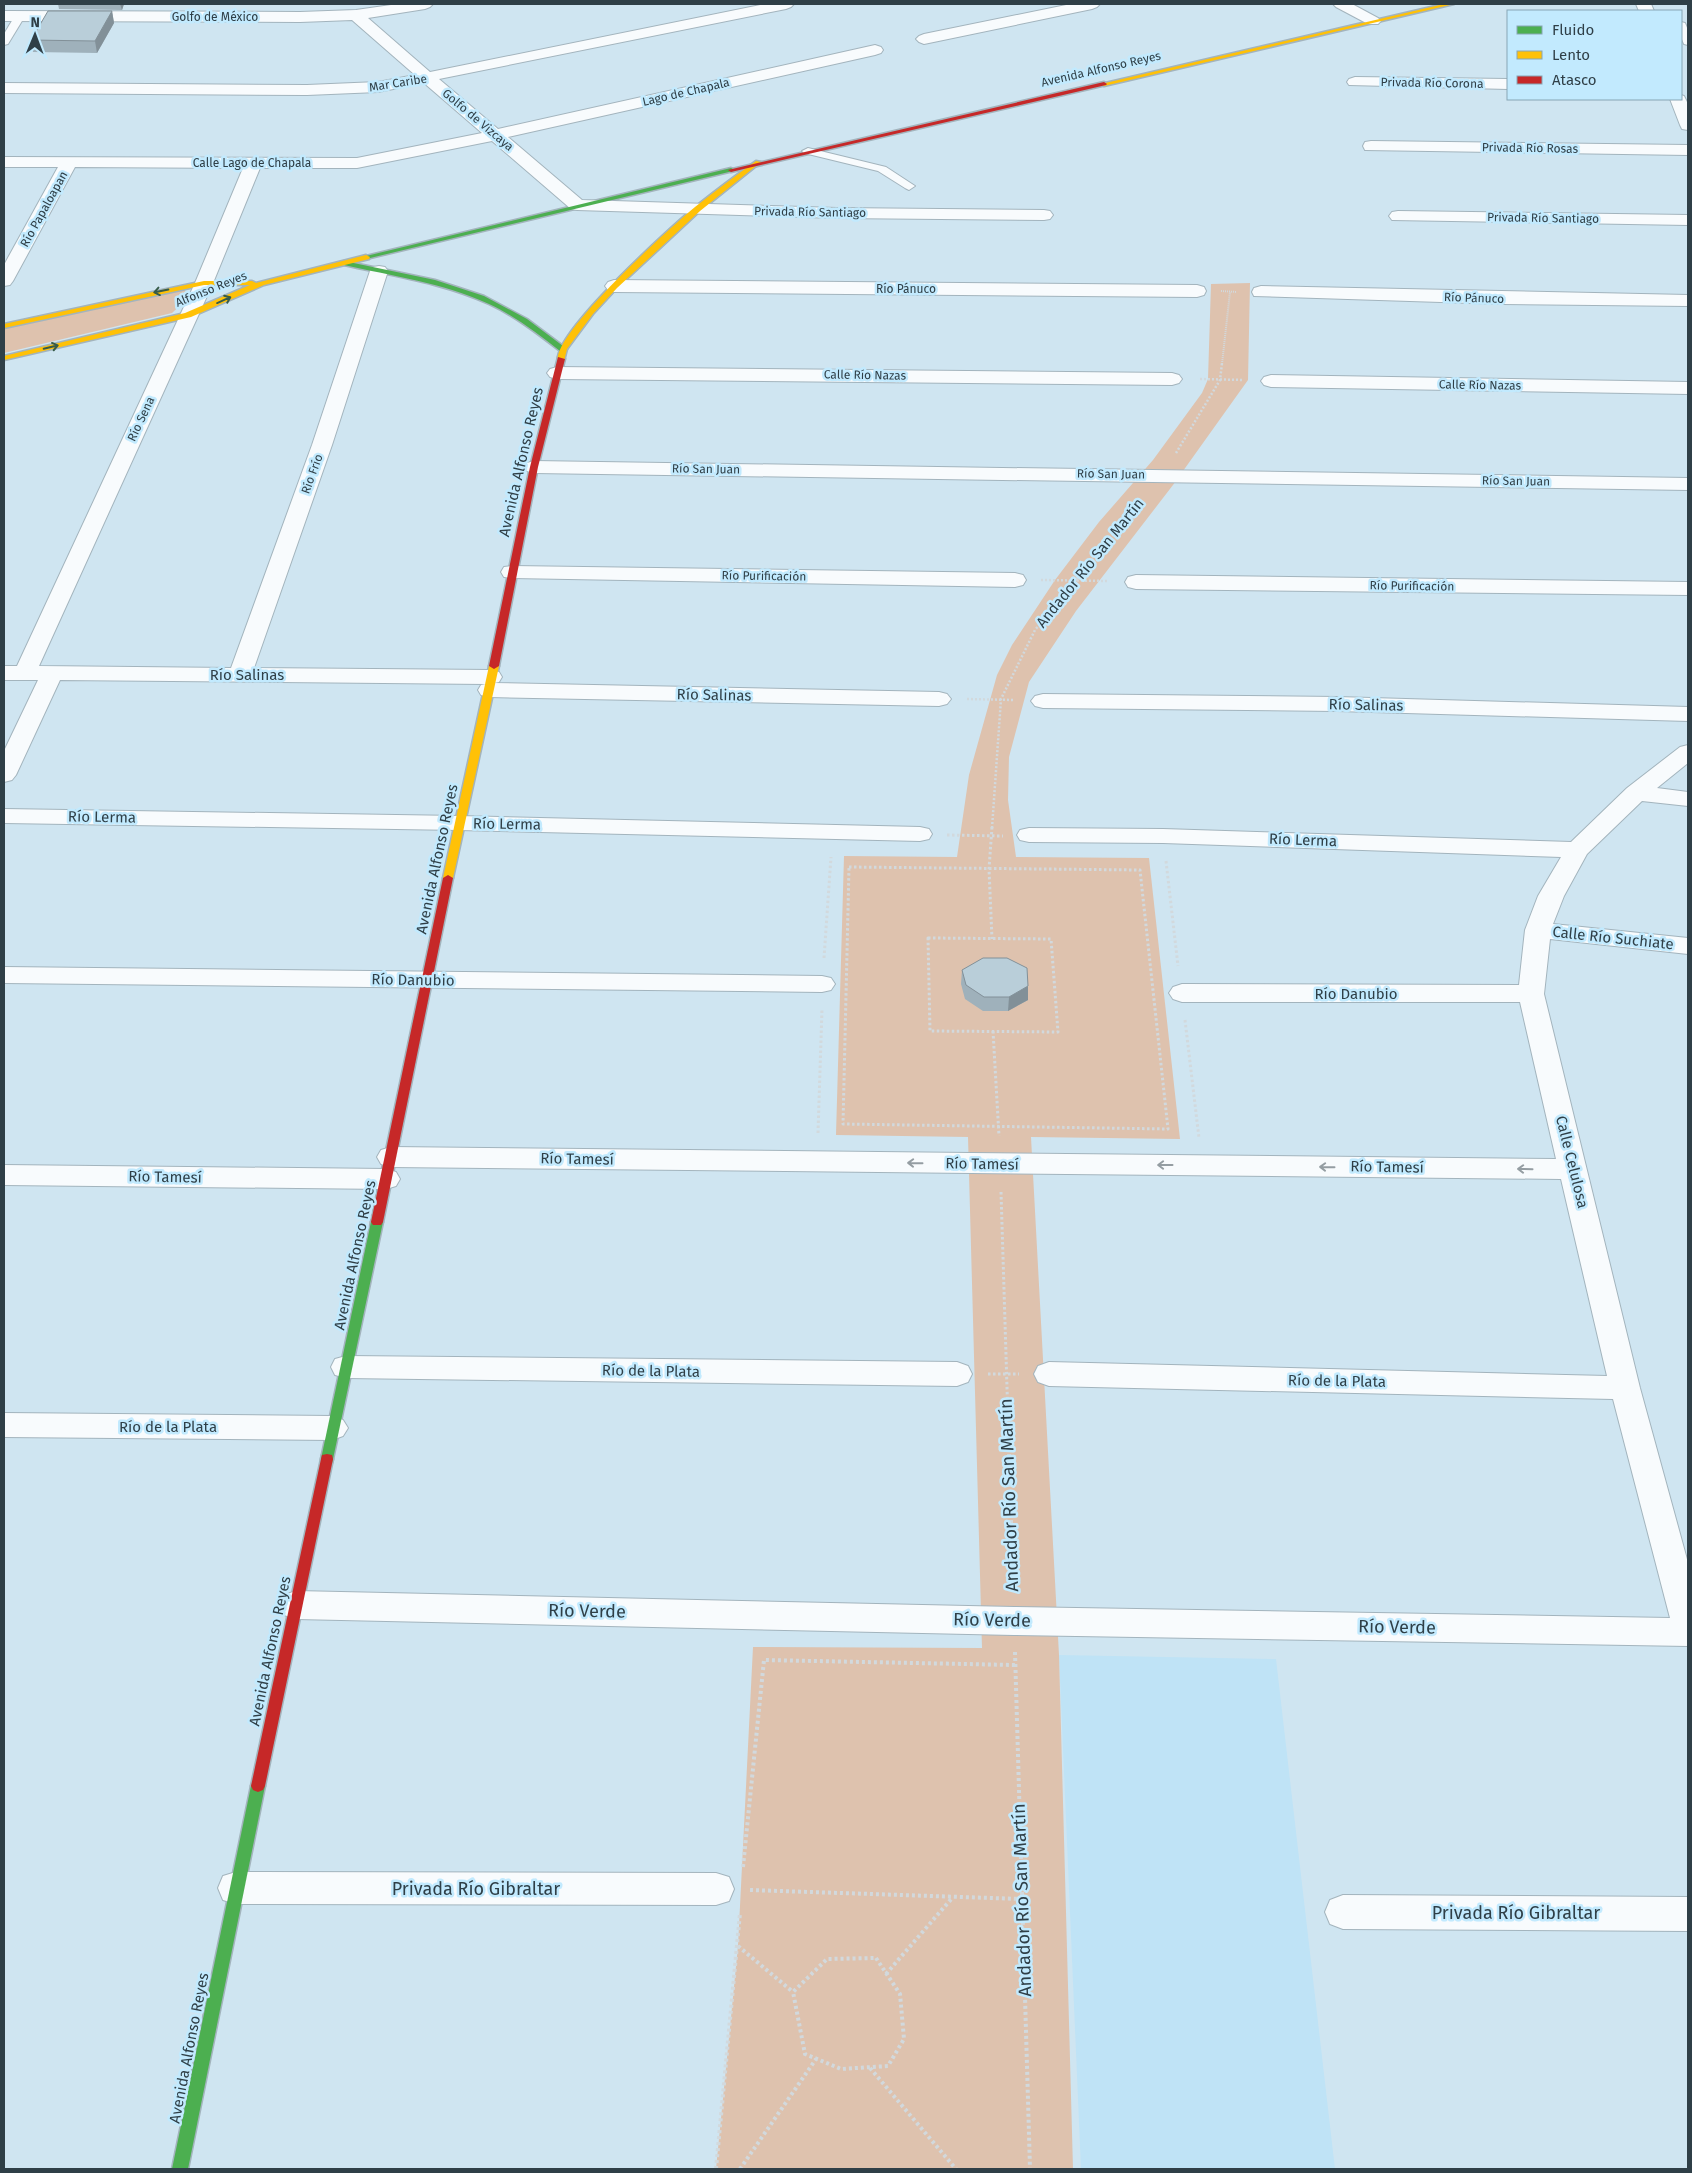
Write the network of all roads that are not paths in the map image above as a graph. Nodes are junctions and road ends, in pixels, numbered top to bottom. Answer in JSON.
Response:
{"nodes":[{"id":1,"x":425,"y":4,"type":"edge"},
{"id":2,"x":786,"y":4,"type":"edge"},
{"id":3,"x":1092,"y":4,"type":"edge"},
{"id":4,"x":1342,"y":4,"type":"edge"},
{"id":5,"x":1451,"y":4,"type":"edge"},
{"id":6,"x":356,"y":15,"type":"junction"},
{"id":7,"x":4,"y":16,"type":"edge"},
{"id":8,"x":20,"y":16,"type":"junction"},
{"id":9,"x":1373,"y":21,"type":"junction"},
{"id":10,"x":1682,"y":27,"type":"edge"},
{"id":11,"x":924,"y":39,"type":"dead end"},
{"id":12,"x":4,"y":42,"type":"edge"},
{"id":13,"x":1688,"y":42,"type":"edge"},
{"id":14,"x":875,"y":50,"type":"dead end"},
{"id":15,"x":428,"y":78,"type":"junction"},
{"id":16,"x":1356,"y":82,"type":"dead end"},
{"id":17,"x":1507,"y":84,"type":"edge"},
{"id":18,"x":4,"y":88,"type":"edge"},
{"id":19,"x":1678,"y":100,"type":"edge"},
{"id":20,"x":1688,"y":125,"type":"edge"},
{"id":21,"x":496,"y":134,"type":"junction"},
{"id":22,"x":1371,"y":146,"type":"dead end"},
{"id":23,"x":808,"y":150,"type":"junction"},
{"id":24,"x":1688,"y":150,"type":"edge"},
{"id":25,"x":4,"y":162,"type":"edge"},
{"id":26,"x":69,"y":162,"type":"junction"},
{"id":27,"x":758,"y":162,"type":"junction"},
{"id":28,"x":253,"y":163,"type":"junction"},
{"id":29,"x":909,"y":186,"type":"dead end"},
{"id":30,"x":577,"y":204,"type":"junction"},
{"id":31,"x":697,"y":209,"type":"junction"},
{"id":32,"x":1044,"y":215,"type":"dead end"},
{"id":33,"x":1398,"y":216,"type":"dead end"},
{"id":34,"x":1688,"y":220,"type":"edge"},
{"id":35,"x":343,"y":262,"type":"junction"},
{"id":36,"x":379,"y":271,"type":"junction"},
{"id":37,"x":4,"y":281,"type":"edge"},
{"id":38,"x":261,"y":283,"type":"junction"},
{"id":39,"x":204,"y":284,"type":"junction"},
{"id":40,"x":614,"y":286,"type":"junction"},
{"id":41,"x":1198,"y":291,"type":"road end"},
{"id":42,"x":1261,"y":292,"type":"road end"},
{"id":43,"x":1688,"y":301,"type":"edge"},
{"id":44,"x":188,"y":316,"type":"junction"},
{"id":45,"x":4,"y":326,"type":"edge"},
{"id":46,"x":564,"y":349,"type":"junction"},
{"id":47,"x":4,"y":358,"type":"edge"},
{"id":48,"x":557,"y":373,"type":"junction"},
{"id":49,"x":1172,"y":379,"type":"road end"},
{"id":50,"x":1271,"y":381,"type":"road end"},
{"id":51,"x":1688,"y":388,"type":"edge"},
{"id":52,"x":534,"y":467,"type":"junction"},
{"id":53,"x":1688,"y":484,"type":"edge"},
{"id":54,"x":512,"y":572,"type":"junction"},
{"id":55,"x":1015,"y":580,"type":"road end"},
{"id":56,"x":1136,"y":582,"type":"road end"},
{"id":57,"x":1688,"y":589,"type":"edge"},
{"id":58,"x":14,"y":673,"type":"edge"},
{"id":59,"x":52,"y":674,"type":"junction"},
{"id":60,"x":240,"y":675,"type":"junction"},
{"id":61,"x":490,"y":684,"type":"junction"},
{"id":62,"x":939,"y":699,"type":"road end"},
{"id":63,"x":1043,"y":701,"type":"road end"},
{"id":64,"x":1688,"y":714,"type":"edge"},
{"id":65,"x":1688,"y":752,"type":"edge"},
{"id":66,"x":4,"y":775,"type":"edge"},
{"id":67,"x":1636,"y":793,"type":"junction"},
{"id":68,"x":1688,"y":799,"type":"edge"},
{"id":69,"x":4,"y":816,"type":"edge"},
{"id":70,"x":458,"y":823,"type":"junction"},
{"id":71,"x":920,"y":834,"type":"road end"},
{"id":72,"x":1029,"y":835,"type":"road end"},
{"id":73,"x":1578,"y":850,"type":"junction"},
{"id":74,"x":1538,"y":930,"type":"junction"},
{"id":75,"x":1688,"y":946,"type":"edge"},
{"id":76,"x":4,"y":975,"type":"edge"},
{"id":77,"x":428,"y":980,"type":"junction"},
{"id":78,"x":822,"y":984,"type":"dead end"},
{"id":79,"x":1182,"y":993,"type":"dead end"},
{"id":80,"x":1531,"y":994,"type":"junction"},
{"id":81,"x":389,"y":1168,"type":"junction"},
{"id":82,"x":1574,"y":1169,"type":"junction"},
{"id":83,"x":4,"y":1175,"type":"edge"},
{"id":84,"x":346,"y":1367,"type":"junction"},
{"id":85,"x":957,"y":1374,"type":"road end"},
{"id":86,"x":1049,"y":1374,"type":"road end"},
{"id":87,"x":1625,"y":1388,"type":"junction"},
{"id":88,"x":4,"y":1425,"type":"edge"},
{"id":89,"x":332,"y":1428,"type":"junction"},
{"id":90,"x":296,"y":1605,"type":"junction"},
{"id":91,"x":1688,"y":1623,"type":"edge"},
{"id":92,"x":1688,"y":1632,"type":"edge"},
{"id":93,"x":236,"y":1888,"type":"junction"},
{"id":94,"x":728,"y":1889,"type":"road end"},
{"id":95,"x":1344,"y":1912,"type":"dead end"},
{"id":96,"x":1688,"y":1914,"type":"edge"},
{"id":97,"x":180,"y":2169,"type":"edge"}],
"edges":[{"from":1,"to":6,"type":"street","name":"Golfo de México"},
{"from":2,"to":15,"type":"street","name":"Mar Caribe"},
{"from":3,"to":11,"type":"street"},
{"from":4,"to":9,"type":"street"},
{"from":5,"to":9,"type":"street","name":"Avenida Alfonso Reyes"},
{"from":6,"to":8,"type":"street","name":"Golfo de México"},
{"from":6,"to":15,"type":"street","name":"Golfo de Vizcaya"},
{"from":7,"to":8,"type":"street","name":"Golfo de México"},
{"from":8,"to":12,"type":"lane"},
{"from":9,"to":23,"type":"street","name":"Avenida Alfonso Reyes"},
{"from":10,"to":13,"type":"lane"},
{"from":14,"to":21,"type":"street","name":"Lago de Chapala"},
{"from":15,"to":18,"type":"street","name":"Mar Caribe"},
{"from":15,"to":21,"type":"street","name":"Golfo de Vizcaya"},
{"from":16,"to":17,"type":"street","name":"Privada Río Corona"},
{"from":19,"to":20,"type":"street"},
{"from":21,"to":28,"type":"street","name":"Calle Lago de Chapala"},
{"from":21,"to":30,"type":"street","name":"Golfo de Vizcaya"},
{"from":22,"to":24,"type":"street","name":"Privada Río Rosas"},
{"from":23,"to":27,"type":"street","name":"Avenida Alfonso Reyes"},
{"from":23,"to":29,"type":"lane"},
{"from":25,"to":26,"type":"street","name":"Calle Lago de Chapala"},
{"from":26,"to":28,"type":"street","name":"Calle Lago de Chapala"},
{"from":26,"to":37,"type":"street","name":"Río Papaloapan"},
{"from":27,"to":30,"type":"street","name":"Avenida Alfonso Reyes"},
{"from":27,"to":31,"type":"street","name":"Avenida Alfonso Reyes"},
{"from":28,"to":39,"type":"street","name":"Río Sena"},
{"from":30,"to":31,"type":"street","name":"Privada Río Santiago"},
{"from":30,"to":35,"type":"street","name":"Avenida Alfonso Reyes"},
{"from":31,"to":32,"type":"street","name":"Privada Río Santiago"},
{"from":31,"to":40,"type":"street","name":"Avenida Alfonso Reyes"},
{"from":33,"to":34,"type":"street","name":"Privada Río Santiago"},
{"from":35,"to":36,"type":"street","name":"Avenida Alfonso Reyes"},
{"from":35,"to":38,"type":"street","name":"Avenida Alfonso Reyes"},
{"from":36,"to":46,"type":"street","name":"Avenida Alfonso Reyes"},
{"from":36,"to":60,"type":"street","name":"Río Frío"},
{"from":38,"to":39,"type":"street","name":"Alfonso Reyes"},
{"from":44,"to":38,"type":"street","name":"Alfonso Reyes","one_way":true},
{"from":39,"to":44,"type":"street","name":"Río Sena"},
{"from":39,"to":45,"type":"street","name":"Alfonso Reyes","one_way":true},
{"from":40,"to":41,"type":"street","name":"Río Pánuco"},
{"from":40,"to":46,"type":"street","name":"Avenida Alfonso Reyes"},
{"from":42,"to":43,"type":"street","name":"Río Pánuco"},
{"from":47,"to":44,"type":"street","name":"Alfonso Reyes","one_way":true},
{"from":44,"to":58,"type":"street","name":"Río Sena"},
{"from":46,"to":48,"type":"street","name":"Avenida Alfonso Reyes"},
{"from":48,"to":49,"type":"street","name":"Calle Río Nazas"},
{"from":48,"to":52,"type":"street","name":"Avenida Alfonso Reyes"},
{"from":50,"to":51,"type":"street","name":"Calle Río Nazas"},
{"from":52,"to":53,"type":"street","name":"Río San Juan"},
{"from":52,"to":54,"type":"street","name":"Avenida Alfonso Reyes"},
{"from":54,"to":55,"type":"street","name":"Río Purificación"},
{"from":54,"to":61,"type":"street","name":"Avenida Alfonso Reyes"},
{"from":56,"to":57,"type":"street","name":"Río Purificación"},
{"from":58,"to":59,"type":"street","name":"Río Salinas"},
{"from":59,"to":60,"type":"street","name":"Río Salinas"},
{"from":59,"to":66,"type":"street"},
{"from":60,"to":61,"type":"street","name":"Río Salinas"},
{"from":61,"to":62,"type":"street","name":"Río Salinas"},
{"from":61,"to":70,"type":"street","name":"Avenida Alfonso Reyes"},
{"from":63,"to":64,"type":"street","name":"Río Salinas"},
{"from":65,"to":67,"type":"street","name":"Calle Celulosa"},
{"from":67,"to":68,"type":"street"},
{"from":67,"to":73,"type":"street","name":"Calle Celulosa"},
{"from":69,"to":70,"type":"street","name":"Río Lerma"},
{"from":70,"to":71,"type":"street","name":"Río Lerma"},
{"from":70,"to":77,"type":"street","name":"Avenida Alfonso Reyes"},
{"from":72,"to":73,"type":"street","name":"Río Lerma"},
{"from":73,"to":74,"type":"street","name":"Calle Celulosa"},
{"from":74,"to":75,"type":"street","name":"Calle Río Suchiate"},
{"from":74,"to":80,"type":"street","name":"Calle Celulosa"},
{"from":76,"to":77,"type":"street","name":"Río Danubio"},
{"from":77,"to":78,"type":"street","name":"Río Danubio"},
{"from":77,"to":81,"type":"street","name":"Avenida Alfonso Reyes"},
{"from":79,"to":80,"type":"street","name":"Río Danubio"},
{"from":80,"to":82,"type":"street","name":"Calle Celulosa"},
{"from":82,"to":81,"type":"street","name":"Río Tamesí","one_way":true},
{"from":81,"to":83,"type":"street","name":"Río Tamesí"},
{"from":81,"to":84,"type":"street","name":"Avenida Alfonso Reyes"},
{"from":82,"to":87,"type":"street","name":"Calle Celulosa"},
{"from":84,"to":85,"type":"street","name":"Río de la Plata"},
{"from":84,"to":89,"type":"street","name":"Avenida Alfonso Reyes"},
{"from":86,"to":87,"type":"street","name":"Río de la Plata"},
{"from":87,"to":91,"type":"street","name":"Calle Celulosa"},
{"from":88,"to":89,"type":"street","name":"Río de la Plata"},
{"from":89,"to":90,"type":"street","name":"Avenida Alfonso Reyes"},
{"from":90,"to":92,"type":"street","name":"Río Verde"},
{"from":90,"to":93,"type":"street","name":"Avenida Alfonso Reyes"},
{"from":93,"to":94,"type":"street","name":"Privada Río Gibraltar"},
{"from":93,"to":97,"type":"street","name":"Avenida Alfonso Reyes"},
{"from":95,"to":96,"type":"street","name":"Privada Río Gibraltar"}]}
